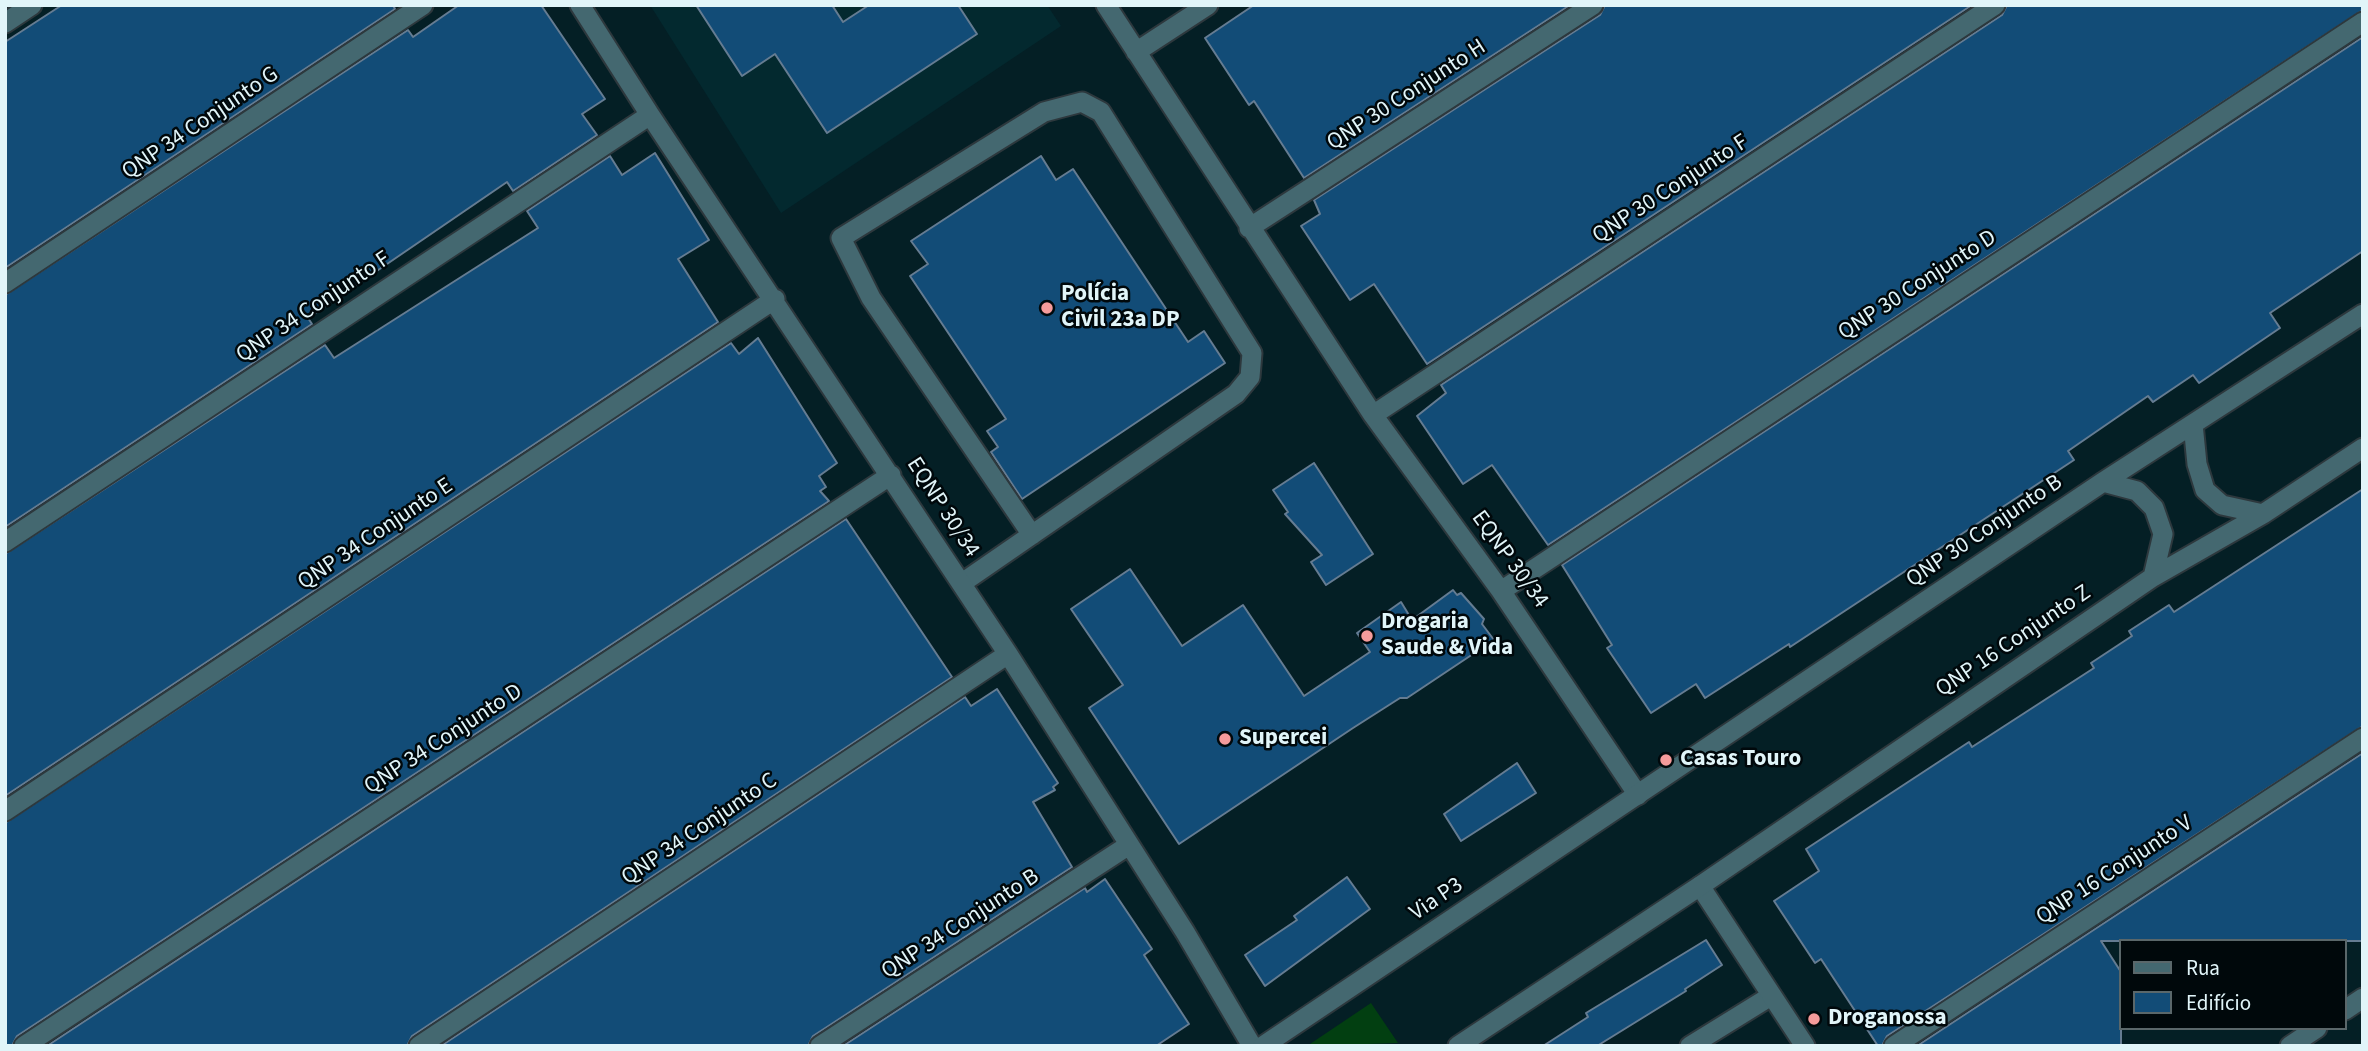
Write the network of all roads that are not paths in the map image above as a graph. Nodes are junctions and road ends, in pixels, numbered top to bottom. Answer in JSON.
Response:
{"nodes":[{"id":1,"x":32,"y":5,"type":"edge"},
{"id":2,"x":423,"y":5,"type":"edge"},
{"id":3,"x":580,"y":5,"type":"edge"},
{"id":4,"x":1106,"y":5,"type":"edge"},
{"id":5,"x":1208,"y":5,"type":"edge"},
{"id":6,"x":1593,"y":5,"type":"edge"},
{"id":7,"x":1995,"y":5,"type":"edge"},
{"id":8,"x":2363,"y":22,"type":"edge"},
{"id":9,"x":5,"y":23,"type":"edge"},
{"id":10,"x":1136,"y":52,"type":"junction"},
{"id":11,"x":650,"y":115,"type":"junction"},
{"id":12,"x":1249,"y":228,"type":"junction"},
{"id":13,"x":5,"y":283,"type":"edge"},
{"id":14,"x":775,"y":299,"type":"junction"},
{"id":15,"x":2363,"y":314,"type":"edge"},
{"id":16,"x":1373,"y":415,"type":"junction"},
{"id":17,"x":2193,"y":424,"type":"junction"},
{"id":18,"x":2363,"y":447,"type":"edge"},
{"id":19,"x":891,"y":475,"type":"junction"},
{"id":20,"x":2103,"y":482,"type":"junction"},
{"id":21,"x":2263,"y":514,"type":"junction"},
{"id":22,"x":1032,"y":535,"type":"junction"},
{"id":23,"x":5,"y":542,"type":"edge"},
{"id":24,"x":2153,"y":577,"type":"junction"},
{"id":25,"x":962,"y":583,"type":"junction"},
{"id":26,"x":1501,"y":591,"type":"junction"},
{"id":27,"x":1008,"y":654,"type":"junction"},
{"id":28,"x":2363,"y":738,"type":"edge"},
{"id":29,"x":1638,"y":795,"type":"junction"},
{"id":30,"x":5,"y":811,"type":"edge"},
{"id":31,"x":1129,"y":845,"type":"junction"},
{"id":32,"x":1700,"y":886,"type":"junction"},
{"id":33,"x":1771,"y":996,"type":"junction"},
{"id":34,"x":2363,"y":998,"type":"edge"},
{"id":35,"x":2347,"y":1009,"type":"edge"},
{"id":36,"x":2314,"y":1030,"type":"edge"},
{"id":37,"x":24,"y":1046,"type":"edge"},
{"id":38,"x":419,"y":1046,"type":"edge"},
{"id":39,"x":820,"y":1046,"type":"edge"},
{"id":40,"x":1252,"y":1046,"type":"edge"},
{"id":41,"x":1263,"y":1046,"type":"edge"},
{"id":42,"x":1458,"y":1046,"type":"edge"},
{"id":43,"x":1690,"y":1046,"type":"edge"},
{"id":44,"x":1805,"y":1046,"type":"edge"},
{"id":45,"x":1894,"y":1046,"type":"edge"},
{"id":46,"x":2290,"y":1046,"type":"edge"}],
"edges":[{"from":1,"to":9,"type":"street"},
{"from":2,"to":13,"type":"street","name":"QNP 34 Conjunto G"},
{"from":3,"to":11,"type":"street","name":"EQNP 30/34"},
{"from":4,"to":10,"type":"street","name":"EQNP 30/34"},
{"from":5,"to":10,"type":"street"},
{"from":6,"to":12,"type":"street","name":"QNP 30 Conjunto H"},
{"from":7,"to":16,"type":"street","name":"QNP 30 Conjunto F"},
{"from":8,"to":26,"type":"street","name":"QNP 30 Conjunto D"},
{"from":10,"to":12,"type":"street","name":"EQNP 30/34"},
{"from":11,"to":14,"type":"street","name":"EQNP 30/34"},
{"from":11,"to":23,"type":"street","name":"QNP 34 Conjunto F"},
{"from":12,"to":16,"type":"street","name":"EQNP 30/34"},
{"from":14,"to":19,"type":"street","name":"EQNP 30/34"},
{"from":14,"to":30,"type":"street","name":"QNP 34 Conjunto E"},
{"from":15,"to":17,"type":"street","name":"QNP 30 Conjunto B"},
{"from":16,"to":26,"type":"street","name":"EQNP 30/34"},
{"from":17,"to":20,"type":"street","name":"QNP 30 Conjunto B"},
{"from":17,"to":21,"type":"street"},
{"from":18,"to":21,"type":"street","name":"QNP 16 Conjunto Z"},
{"from":19,"to":25,"type":"street","name":"EQNP 30/34"},
{"from":19,"to":37,"type":"street","name":"QNP 34 Conjunto D"},
{"from":20,"to":24,"type":"street"},
{"from":20,"to":29,"type":"street","name":"QNP 30 Conjunto B"},
{"from":21,"to":24,"type":"street","name":"QNP 16 Conjunto Z"},
{"from":22,"to":22,"type":"street"},
{"from":22,"to":25,"type":"street"},
{"from":24,"to":32,"type":"street","name":"QNP 16 Conjunto Z"},
{"from":25,"to":27,"type":"street","name":"EQNP 30/34"},
{"from":26,"to":29,"type":"street","name":"EQNP 30/34"},
{"from":27,"to":31,"type":"street","name":"EQNP 30/34"},
{"from":27,"to":38,"type":"street","name":"QNP 34 Conjunto C"},
{"from":28,"to":45,"type":"street","name":"QNP 16 Conjunto V"},
{"from":29,"to":41,"type":"street","name":"Via P3"},
{"from":31,"to":39,"type":"street","name":"QNP 34 Conjunto B"},
{"from":31,"to":40,"type":"street","name":"EQNP 30/34"},
{"from":32,"to":33,"type":"street"},
{"from":32,"to":42,"type":"street"},
{"from":33,"to":43,"type":"street"},
{"from":33,"to":44,"type":"street"},
{"from":34,"to":35,"type":"street"},
{"from":36,"to":46,"type":"street"}]}
